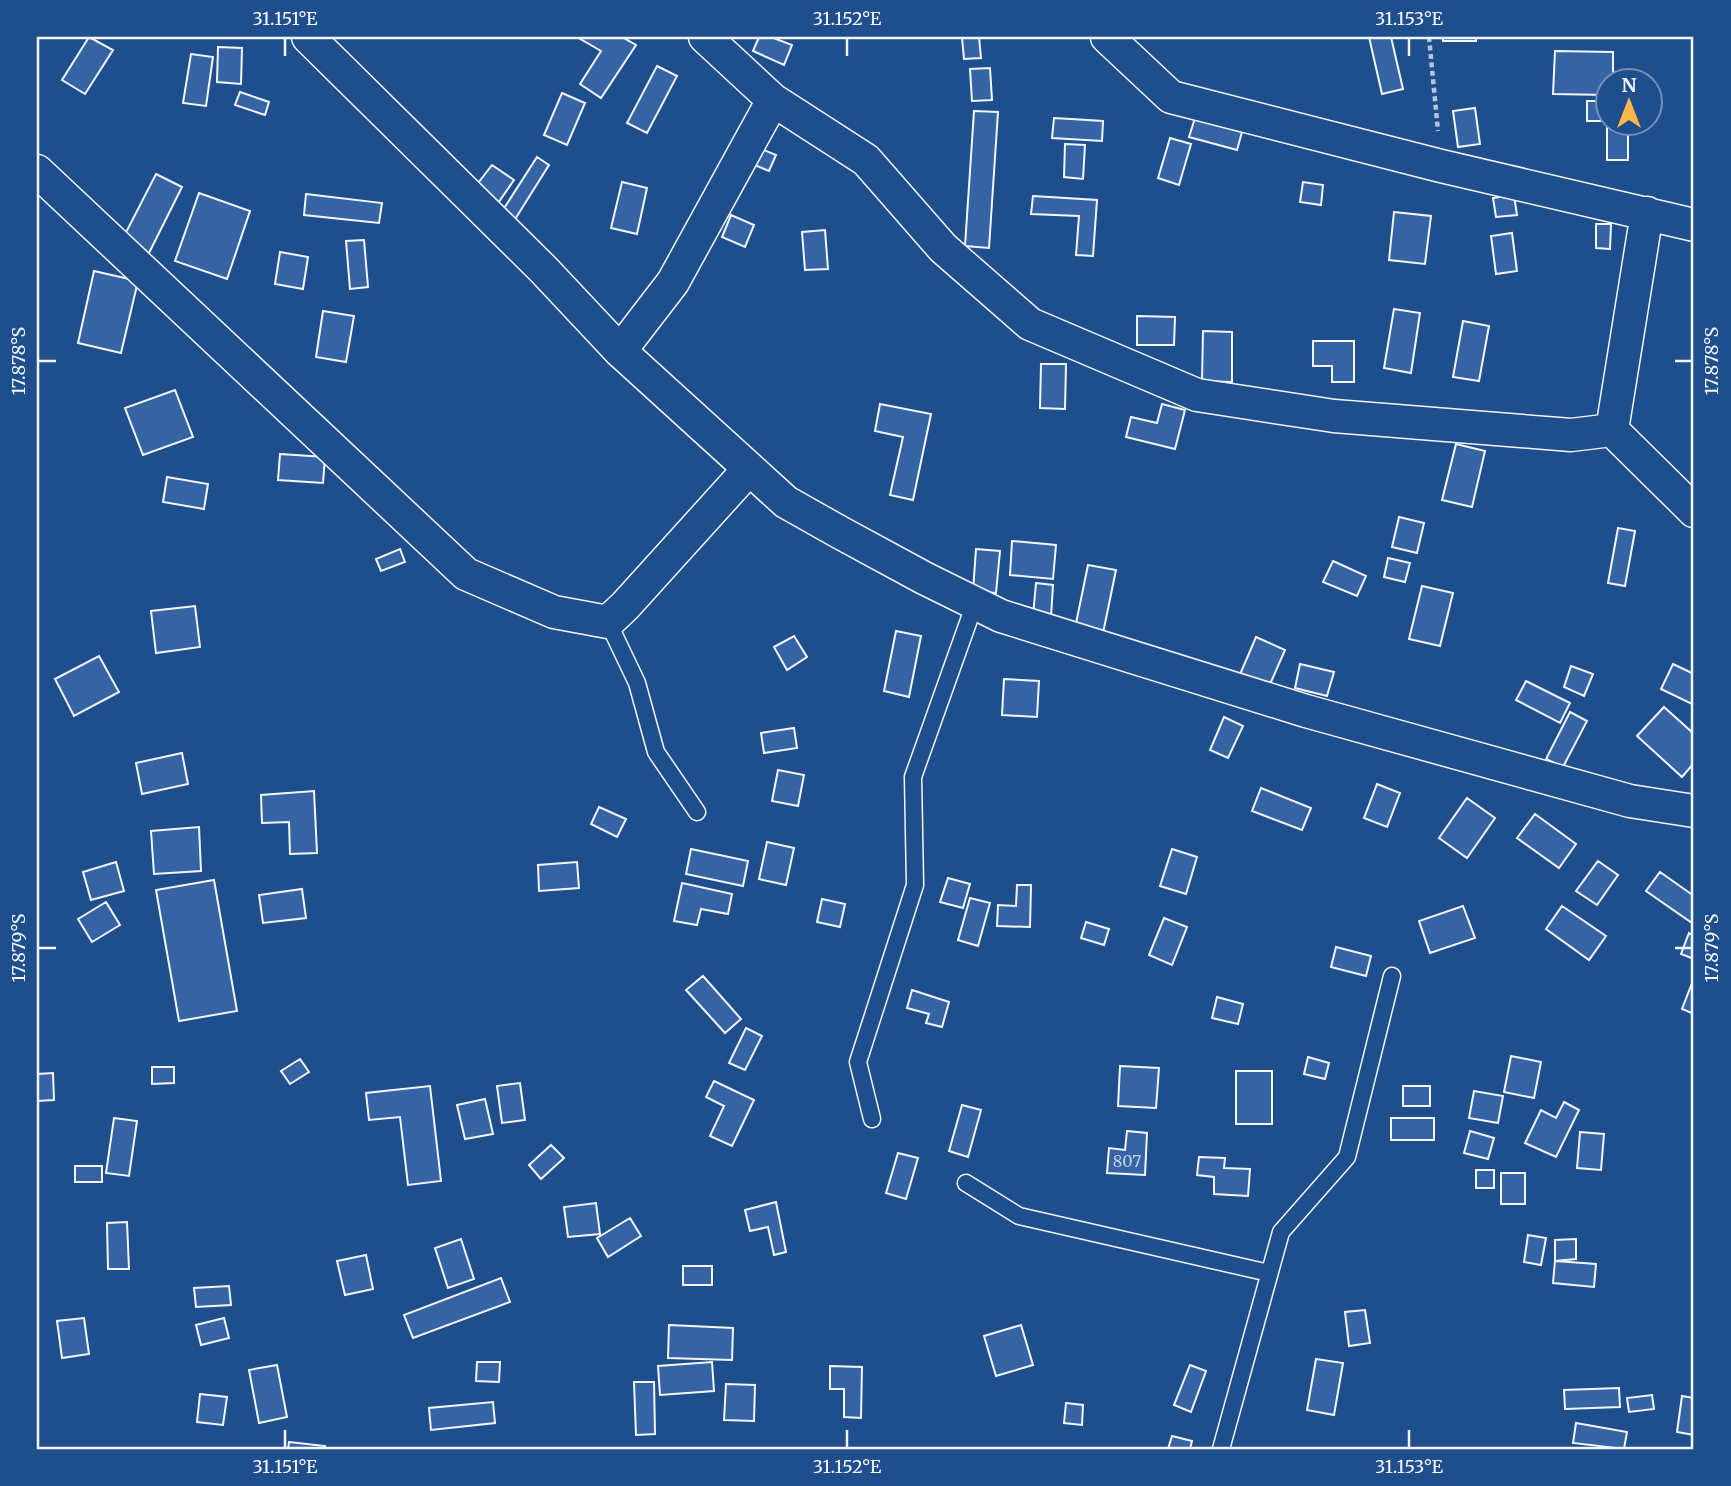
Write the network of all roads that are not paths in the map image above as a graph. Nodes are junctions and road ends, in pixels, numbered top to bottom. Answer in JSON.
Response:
{"nodes":[{"id":1,"x":309,"y":37,"type":"edge"},
{"id":2,"x":705,"y":37,"type":"edge"},
{"id":3,"x":1107,"y":37,"type":"edge"},
{"id":4,"x":773,"y":100,"type":"junction"},
{"id":5,"x":37,"y":172,"type":"edge"},
{"id":6,"x":1647,"y":213,"type":"junction"},
{"id":7,"x":1694,"y":225,"type":"edge"},
{"id":8,"x":620,"y":351,"type":"junction"},
{"id":9,"x":1612,"y":430,"type":"junction"},
{"id":10,"x":749,"y":469,"type":"junction"},
{"id":11,"x":1694,"y":511,"type":"edge"},
{"id":12,"x":975,"y":603,"type":"junction"},
{"id":13,"x":608,"y":622,"type":"junction"},
{"id":14,"x":1694,"y":811,"type":"edge"},
{"id":15,"x":697,"y":812,"type":"dead end"},
{"id":16,"x":1392,"y":976,"type":"dead end"},
{"id":17,"x":872,"y":1119,"type":"dead end"},
{"id":18,"x":966,"y":1183,"type":"dead end"},
{"id":19,"x":1269,"y":1273,"type":"junction"},
{"id":20,"x":1221,"y":1449,"type":"edge"}],
"edges":[{"from":1,"to":8,"type":"street"},
{"from":2,"to":4,"type":"street"},
{"from":3,"to":6,"type":"street"},
{"from":4,"to":8,"type":"street"},
{"from":4,"to":9,"type":"street"},
{"from":5,"to":13,"type":"street"},
{"from":6,"to":7,"type":"street"},
{"from":6,"to":9,"type":"street"},
{"from":8,"to":10,"type":"street"},
{"from":9,"to":11,"type":"street"},
{"from":10,"to":12,"type":"street"},
{"from":10,"to":13,"type":"street"},
{"from":12,"to":14,"type":"street"},
{"from":12,"to":17,"type":"lane"},
{"from":13,"to":15,"type":"lane"},
{"from":16,"to":19,"type":"lane"},
{"from":18,"to":19,"type":"lane"},
{"from":19,"to":20,"type":"lane"}]}
